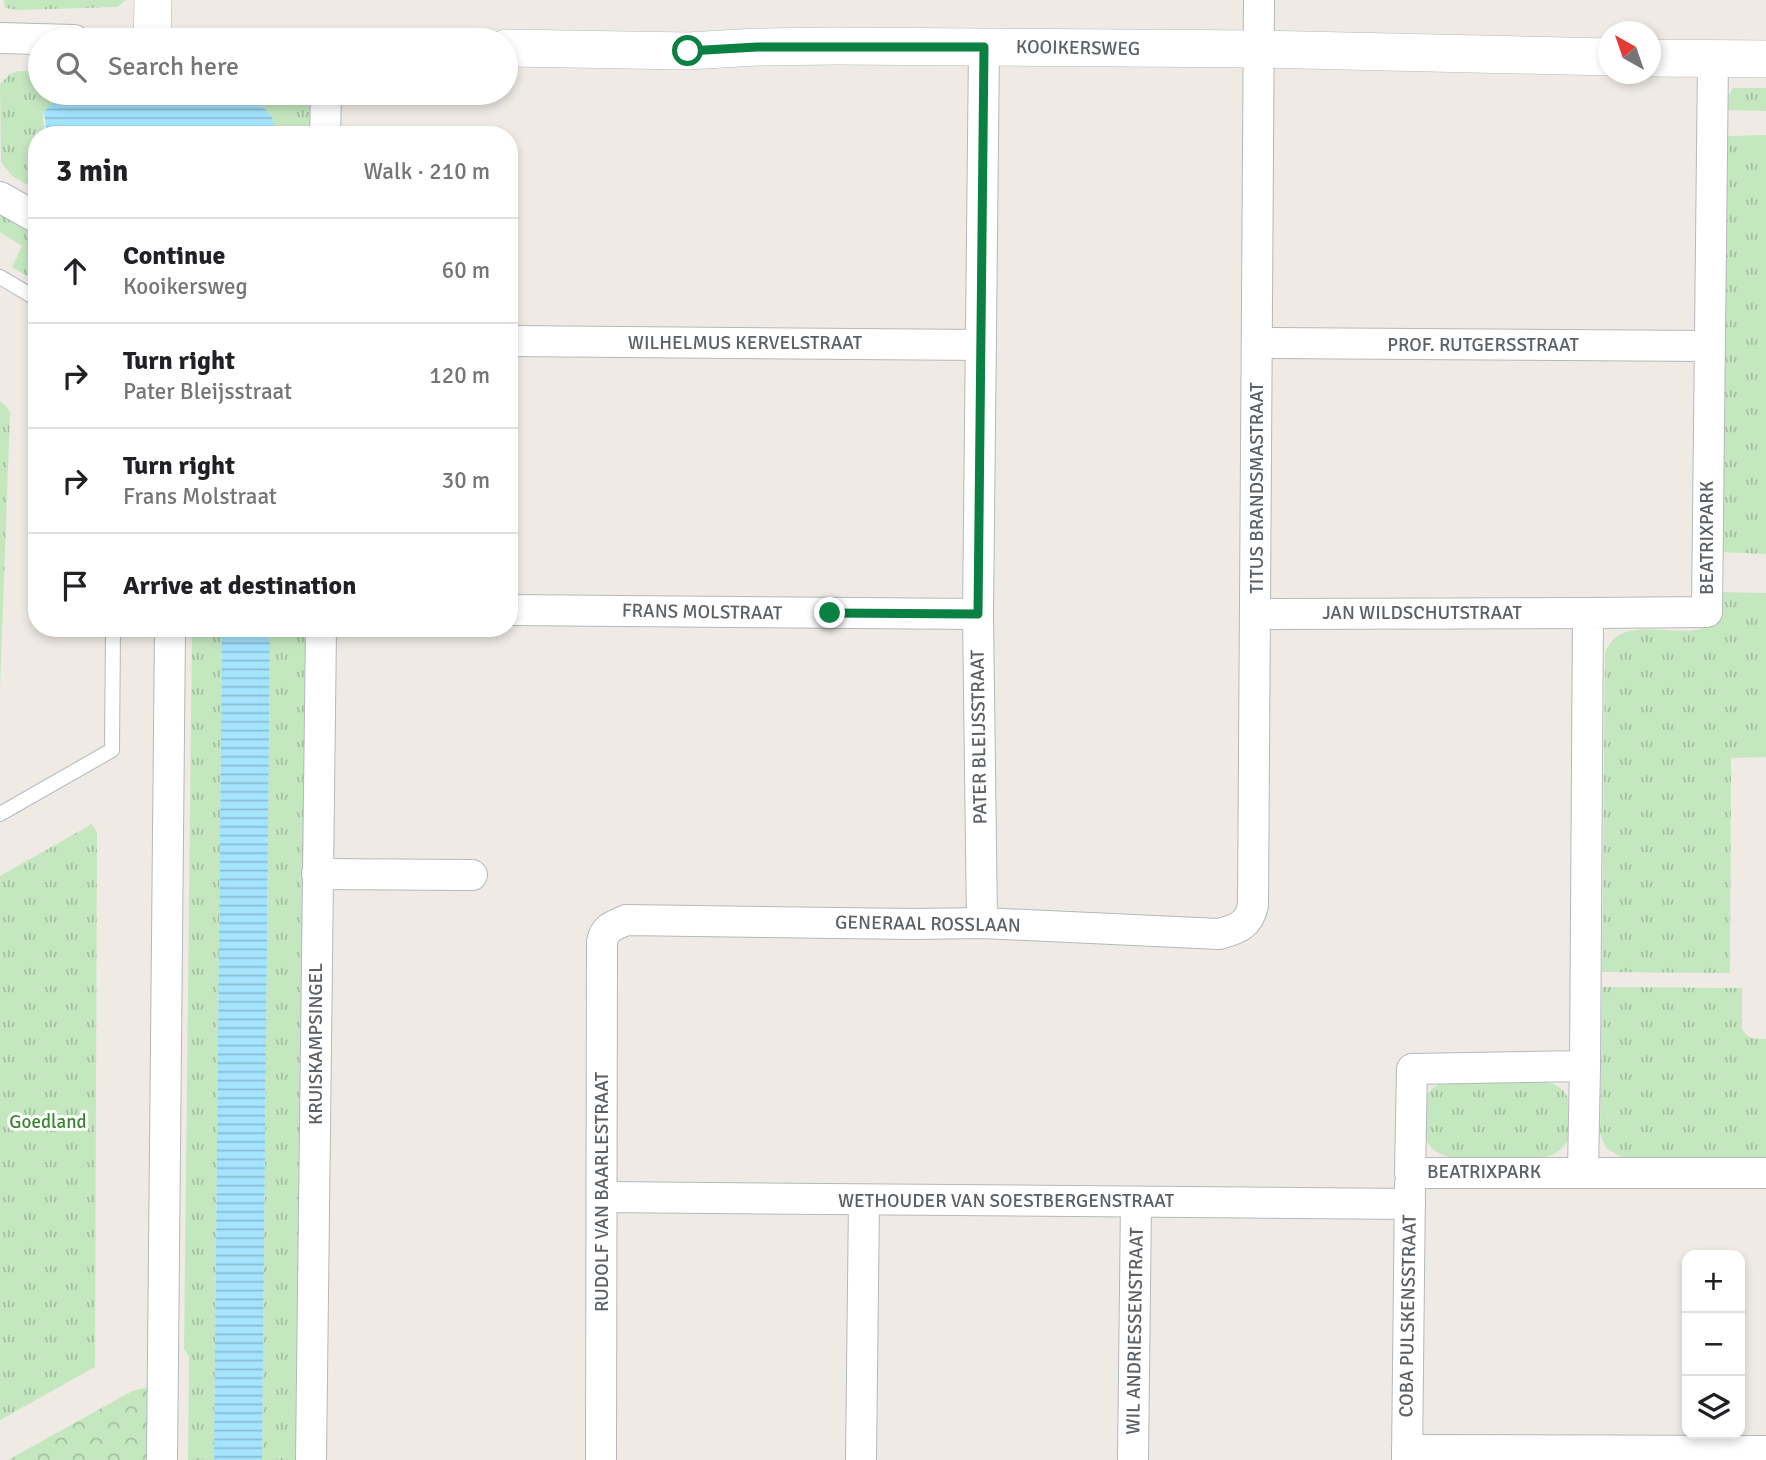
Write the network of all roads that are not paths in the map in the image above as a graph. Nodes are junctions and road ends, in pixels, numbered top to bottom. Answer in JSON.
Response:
{"nodes":[{"id":1,"x":153,"y":0,"type":"edge"},
{"id":2,"x":1259,"y":0,"type":"edge"},
{"id":3,"x":152,"y":28,"type":"edge"},
{"id":4,"x":0,"y":38,"type":"edge"},
{"id":5,"x":28,"y":39,"type":"edge"},
{"id":6,"x":984,"y":47,"type":"junction"},
{"id":7,"x":518,"y":48,"type":"edge"},
{"id":8,"x":1258,"y":49,"type":"junction"},
{"id":9,"x":1598,"y":57,"type":"edge"},
{"id":10,"x":1661,"y":58,"type":"edge"},
{"id":11,"x":1713,"y":60,"type":"junction"},
{"id":12,"x":1766,"y":60,"type":"edge"},
{"id":13,"x":326,"y":105,"type":"edge"},
{"id":14,"x":325,"y":126,"type":"edge"},
{"id":15,"x":0,"y":197,"type":"edge"},
{"id":16,"x":28,"y":213,"type":"edge"},
{"id":17,"x":0,"y":277,"type":"edge"},
{"id":18,"x":28,"y":294,"type":"edge"},
{"id":19,"x":518,"y":341,"type":"edge"},
{"id":20,"x":1258,"y":343,"type":"junction"},
{"id":21,"x":981,"y":345,"type":"junction"},
{"id":22,"x":1709,"y":346,"type":"junction"},
{"id":23,"x":518,"y":610,"type":"edge"},
{"id":24,"x":1588,"y":613,"type":"junction"},
{"id":25,"x":978,"y":614,"type":"junction"},
{"id":26,"x":1256,"y":614,"type":"junction"},
{"id":27,"x":113,"y":637,"type":"edge"},
{"id":28,"x":170,"y":637,"type":"edge"},
{"id":29,"x":321,"y":637,"type":"edge"},
{"id":30,"x":0,"y":814,"type":"edge"},
{"id":31,"x":317,"y":874,"type":"junction"},
{"id":32,"x":472,"y":875,"type":"dead end"},
{"id":33,"x":982,"y":923,"type":"junction"},
{"id":34,"x":1245,"y":925,"type":"joint"},
{"id":35,"x":610,"y":926,"type":"joint"},
{"id":36,"x":1585,"y":1066,"type":"junction"},
{"id":37,"x":1583,"y":1171,"type":"junction"},
{"id":38,"x":1410,"y":1173,"type":"junction"},
{"id":39,"x":1766,"y":1173,"type":"edge"},
{"id":40,"x":602,"y":1197,"type":"junction"},
{"id":41,"x":864,"y":1200,"type":"junction"},
{"id":42,"x":1136,"y":1202,"type":"junction"},
{"id":43,"x":1409,"y":1204,"type":"junction"},
{"id":44,"x":1766,"y":1451,"type":"edge"},
{"id":45,"x":1407,"y":1455,"type":"edge"},
{"id":46,"x":162,"y":1460,"type":"edge"},
{"id":47,"x":311,"y":1460,"type":"edge"},
{"id":48,"x":601,"y":1460,"type":"edge"},
{"id":49,"x":861,"y":1460,"type":"edge"},
{"id":50,"x":1133,"y":1460,"type":"edge"}],
"edges":[{"from":1,"to":3,"type":"street"},
{"from":2,"to":8,"type":"street","name":"TITUS BRANDSMASTRAAT"},
{"from":4,"to":5,"type":"street"},
{"from":6,"to":7,"type":"street","name":"KOOIKERSWEG"},
{"from":6,"to":8,"type":"street","name":"KOOIKERSWEG"},
{"from":6,"to":21,"type":"street","name":"PATER BLEIJSSTRAAT"},
{"from":8,"to":9,"type":"street","name":"KOOIKERSWEG"},
{"from":8,"to":20,"type":"street","name":"TITUS BRANDSMASTRAAT"},
{"from":10,"to":11,"type":"street"},
{"from":11,"to":12,"type":"street"},
{"from":11,"to":22,"type":"street","name":"BEATRIXPARK"},
{"from":13,"to":14,"type":"street"},
{"from":15,"to":16,"type":"street"},
{"from":17,"to":18,"type":"lane"},
{"from":19,"to":21,"type":"street","name":"WILHELMUS KERVELSTRAAT"},
{"from":20,"to":22,"type":"street","name":"PROF. RUTGERSSTRAAT"},
{"from":20,"to":26,"type":"street","name":"TITUS BRANDSMASTRAAT"},
{"from":21,"to":25,"type":"street","name":"PATER BLEIJSSTRAAT"},
{"from":22,"to":24,"type":"street","name":"BEATRIXPARK"},
{"from":23,"to":25,"type":"street","name":"FRANS MOLSTRAAT"},
{"from":24,"to":26,"type":"street","name":"JAN WILDSCHUTSTRAAT"},
{"from":24,"to":36,"type":"street"},
{"from":25,"to":33,"type":"street","name":"PATER BLEIJSSTRAAT"},
{"from":26,"to":34,"type":"street","name":"TITUS BRANDSMASTRAAT"},
{"from":27,"to":30,"type":"lane"},
{"from":28,"to":46,"type":"street"},
{"from":29,"to":31,"type":"street","name":"KRUISKAMPSINGEL"},
{"from":31,"to":32,"type":"street"},
{"from":31,"to":47,"type":"street","name":"KRUISKAMPSINGEL"},
{"from":33,"to":34,"type":"street","name":"GENERAAL ROSSLAAN"},
{"from":33,"to":35,"type":"street","name":"GENERAAL ROSSLAAN"},
{"from":35,"to":40,"type":"street","name":"RUDOLF VAN BAARLESTRAAT"},
{"from":36,"to":37,"type":"street"},
{"from":36,"to":38,"type":"street","name":"BEATRIXPARK"},
{"from":37,"to":38,"type":"street","name":"BEATRIXPARK"},
{"from":37,"to":39,"type":"street","name":"BEATRIXPARK"},
{"from":38,"to":43,"type":"street","name":"COBA PULSKENSSTRAAT"},
{"from":40,"to":41,"type":"street","name":"WETHOUDER VAN SOESTBERGENSTRAAT"},
{"from":40,"to":48,"type":"street","name":"RUDOLF VAN BAARLESTRAAT"},
{"from":41,"to":42,"type":"street","name":"WETHOUDER VAN SOESTBERGENSTRAAT"},
{"from":41,"to":49,"type":"street"},
{"from":42,"to":43,"type":"street","name":"WETHOUDER VAN SOESTBERGENSTRAAT"},
{"from":42,"to":50,"type":"street","name":"WIL ANDRIESSENSTRAAT"},
{"from":43,"to":45,"type":"street","name":"COBA PULSKENSSTRAAT"},
{"from":44,"to":45,"type":"street"}]}
